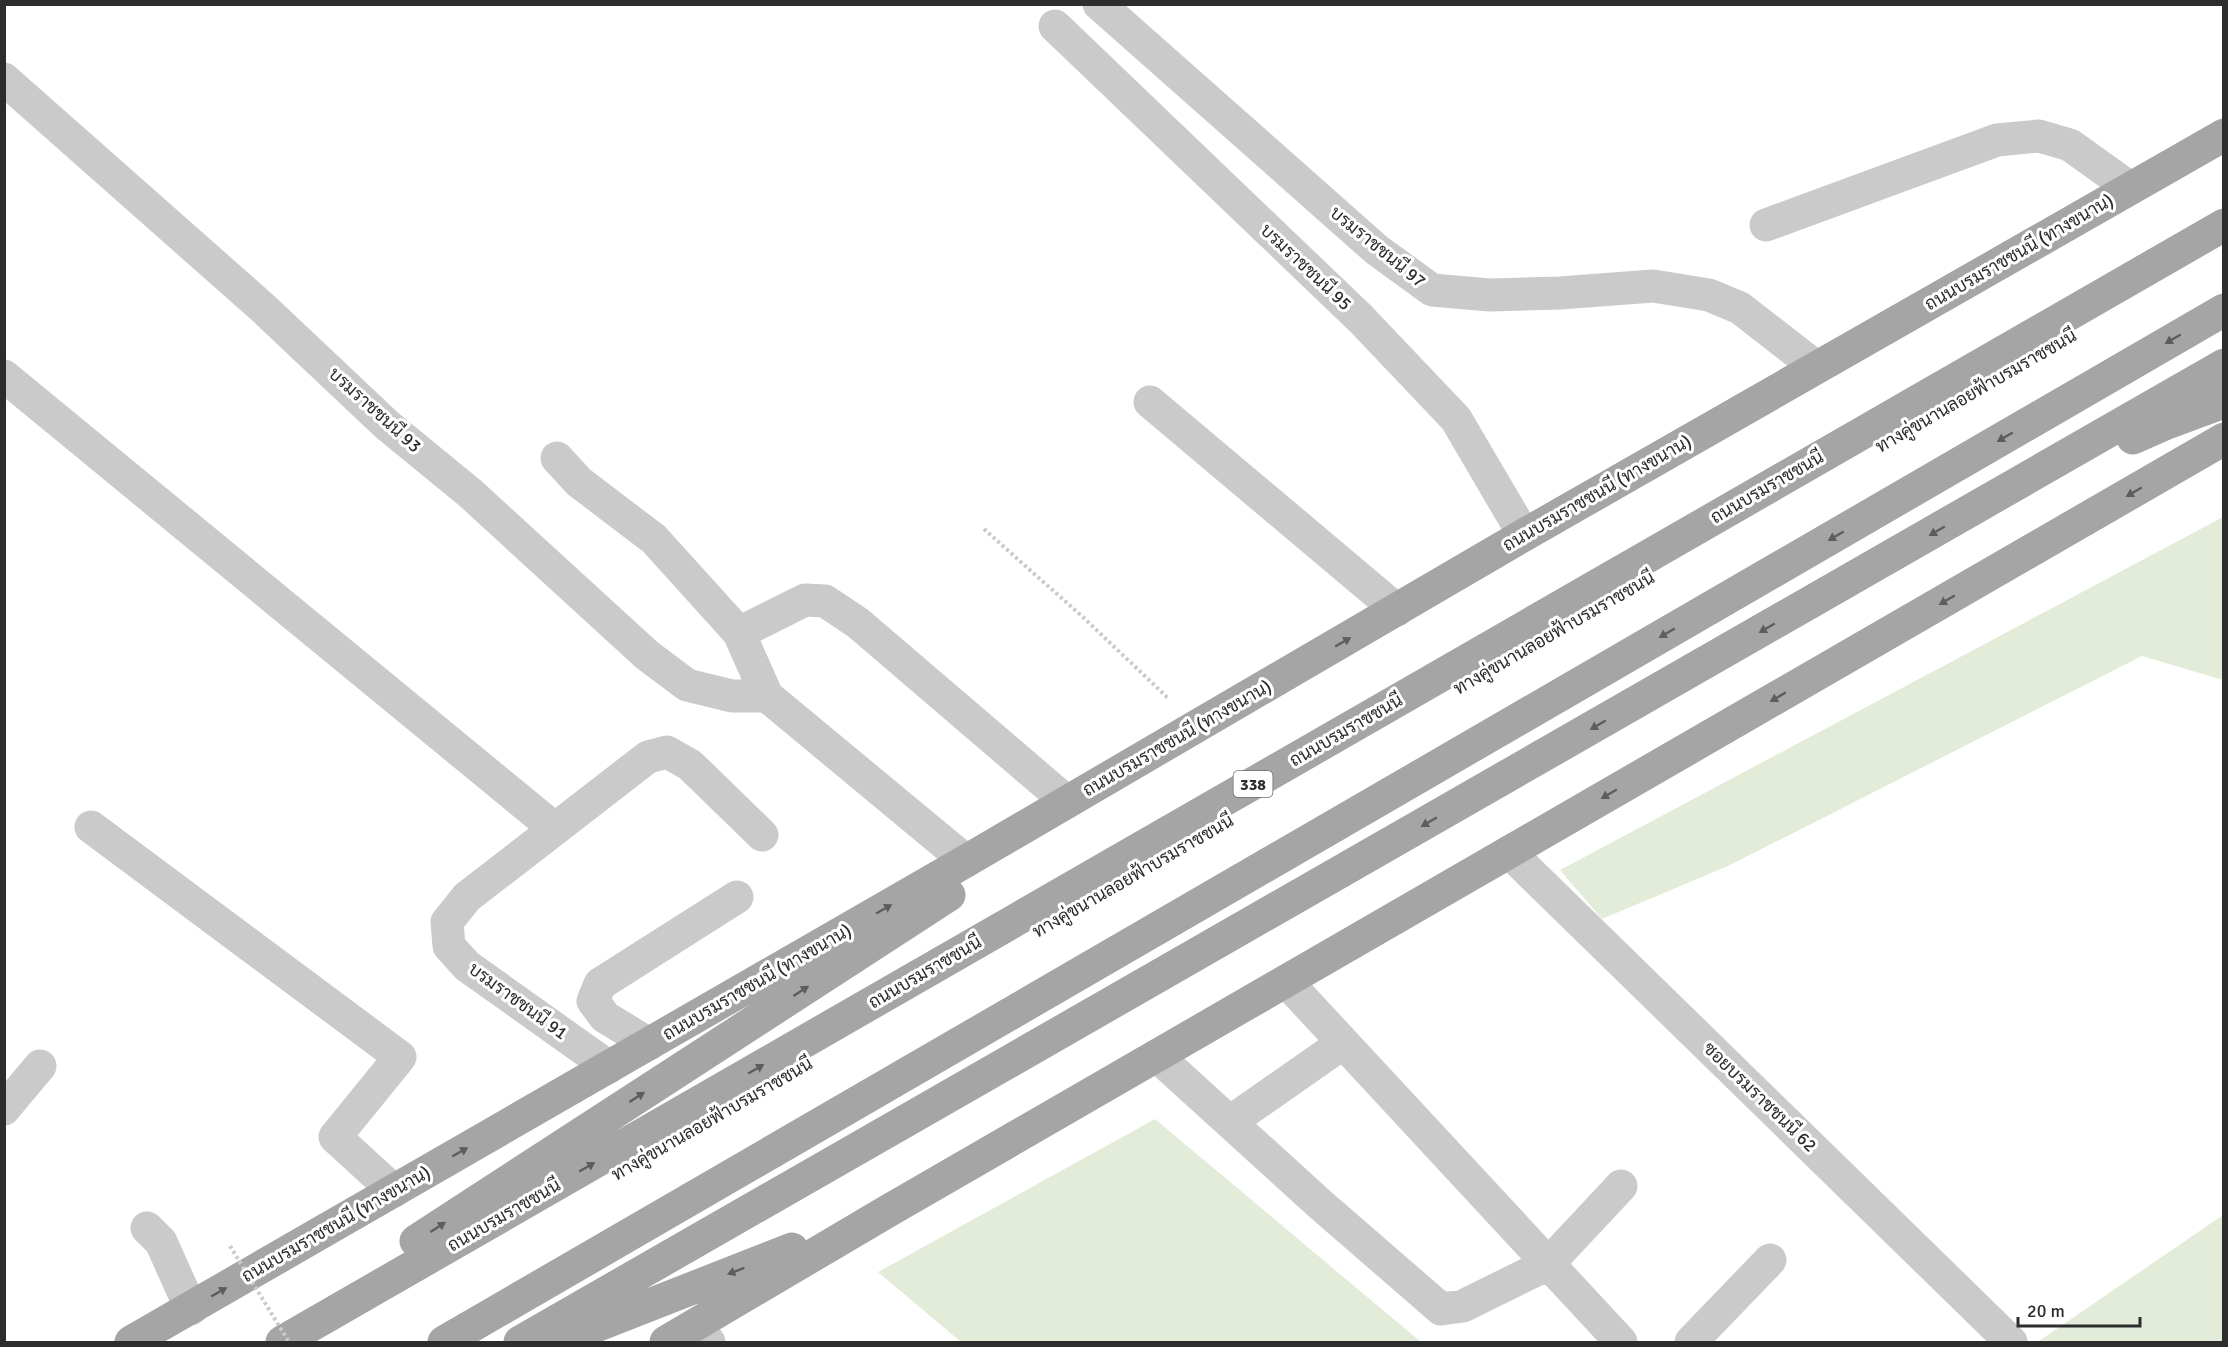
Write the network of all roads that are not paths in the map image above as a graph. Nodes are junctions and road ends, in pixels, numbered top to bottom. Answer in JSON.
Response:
{"nodes":[{"id":1,"x":1099,"y":4,"type":"edge"},
{"id":2,"x":1055,"y":26,"type":"dead end"},
{"id":3,"x":4,"y":79,"type":"edge"},
{"id":4,"x":2223,"y":135,"type":"edge"},
{"id":5,"x":2130,"y":188,"type":"junction"},
{"id":6,"x":1766,"y":225,"type":"dead end"},
{"id":7,"x":2223,"y":225,"type":"edge"},
{"id":8,"x":2223,"y":249,"type":"edge"},
{"id":9,"x":2223,"y":310,"type":"edge"},
{"id":10,"x":2223,"y":365,"type":"edge"},
{"id":11,"x":1816,"y":367,"type":"junction"},
{"id":12,"x":4,"y":376,"type":"edge"},
{"id":13,"x":1150,"y":402,"type":"dead end"},
{"id":14,"x":2223,"y":402,"type":"edge"},
{"id":15,"x":2223,"y":439,"type":"edge"},
{"id":16,"x":2223,"y":456,"type":"edge"},
{"id":17,"x":557,"y":459,"type":"dead end"},
{"id":18,"x":2185,"y":462,"type":"junction"},
{"id":19,"x":1982,"y":505,"type":"junction"},
{"id":20,"x":1524,"y":535,"type":"junction"},
{"id":21,"x":1396,"y":610,"type":"junction"},
{"id":22,"x":739,"y":633,"type":"junction"},
{"id":23,"x":1304,"y":664,"type":"junction"},
{"id":24,"x":767,"y":696,"type":"junction"},
{"id":25,"x":1067,"y":802,"type":"junction"},
{"id":26,"x":91,"y":827,"type":"dead end"},
{"id":27,"x":555,"y":829,"type":"junction"},
{"id":28,"x":762,"y":835,"type":"dead end"},
{"id":29,"x":1509,"y":852,"type":"junction"},
{"id":30,"x":966,"y":861,"type":"junction"},
{"id":31,"x":737,"y":897,"type":"dead end"},
{"id":32,"x":1286,"y":981,"type":"junction"},
{"id":33,"x":1342,"y":1043,"type":"junction"},
{"id":34,"x":649,"y":1044,"type":"junction"},
{"id":35,"x":1157,"y":1056,"type":"junction"},
{"id":36,"x":40,"y":1066,"type":"dead end"},
{"id":37,"x":609,"y":1067,"type":"junction"},
{"id":38,"x":4,"y":1109,"type":"edge"},
{"id":39,"x":1230,"y":1122,"type":"junction"},
{"id":40,"x":1622,"y":1186,"type":"dead end"},
{"id":41,"x":394,"y":1191,"type":"junction"},
{"id":42,"x":888,"y":1211,"type":"junction"},
{"id":43,"x":147,"y":1228,"type":"dead end"},
{"id":44,"x":1770,"y":1260,"type":"dead end"},
{"id":45,"x":1548,"y":1264,"type":"junction"},
{"id":46,"x":190,"y":1309,"type":"junction"},
{"id":47,"x":703,"y":1334,"type":"edge"},
{"id":48,"x":297,"y":1341,"type":"edge"},
{"id":49,"x":132,"y":1342,"type":"edge"},
{"id":50,"x":444,"y":1342,"type":"edge"},
{"id":51,"x":520,"y":1342,"type":"edge"},
{"id":52,"x":555,"y":1342,"type":"edge"},
{"id":53,"x":666,"y":1342,"type":"edge"},
{"id":54,"x":1621,"y":1342,"type":"edge"},
{"id":55,"x":1691,"y":1342,"type":"edge"},
{"id":56,"x":2011,"y":1342,"type":"edge"}],
"edges":[{"from":1,"to":11,"type":"street","name":"บรมราชชนนี 97"},
{"from":2,"to":20,"type":"street","name":"บรมราชชนนี 95"},
{"from":3,"to":24,"type":"street","name":"บรมราชชนนี 93"},
{"from":4,"to":5,"type":"main road","name":"ถนนบรมราชชนนี (ทางขนาน)"},
{"from":5,"to":6,"type":"street"},
{"from":5,"to":11,"type":"main road","name":"ถนนบรมราชชนนี (ทางขนาน)"},
{"from":48,"to":7,"type":"main road","name":"ถนนบรมราชชนนี","number":"338","one_way":true},
{"from":8,"to":48,"type":"main road","name":"ทางคู่ขนานลอยฟ้าบรมราชชนนี","number":"338"},
{"from":9,"to":50,"type":"main road","one_way":true},
{"from":10,"to":19,"type":"main road"},
{"from":11,"to":20,"type":"main road","name":"ถนนบรมราชชนนี (ทางขนาน)"},
{"from":12,"to":27,"type":"street"},
{"from":13,"to":21,"type":"street"},
{"from":14,"to":19,"type":"main road"},
{"from":15,"to":18,"type":"main road"},
{"from":16,"to":18,"type":"main road"},
{"from":17,"to":22,"type":"street"},
{"from":18,"to":29,"type":"main road","one_way":true},
{"from":19,"to":51,"type":"main road","one_way":true},
{"from":20,"to":21,"type":"main road","name":"ถนนบรมราชชนนี (ทางขนาน)"},
{"from":23,"to":21,"type":"main road","name":"ถนนบรมราชชนนี (ทางขนาน)","one_way":true},
{"from":22,"to":24,"type":"street"},
{"from":22,"to":25,"type":"street"},
{"from":23,"to":25,"type":"main road","name":"ถนนบรมราชชนนี (ทางขนาน)"},
{"from":48,"to":23,"type":"main road","one_way":true},
{"from":24,"to":30,"type":"street"},
{"from":25,"to":30,"type":"main road","name":"ถนนบรมราชชนนี (ทางขนาน)"},
{"from":26,"to":41,"type":"street"},
{"from":27,"to":28,"type":"street","name":"บรมราชชนนี 91"},
{"from":27,"to":37,"type":"street","name":"บรมราชชนนี 91"},
{"from":29,"to":32,"type":"main road"},
{"from":29,"to":56,"type":"street","name":"ซอยบรมราชชนนี 62"},
{"from":34,"to":30,"type":"main road","name":"ถนนบรมราชชนนี (ทางขนาน)","one_way":true},
{"from":31,"to":34,"type":"street"},
{"from":32,"to":33,"type":"street"},
{"from":32,"to":35,"type":"main road"},
{"from":33,"to":39,"type":"street"},
{"from":33,"to":45,"type":"street"},
{"from":34,"to":37,"type":"main road","name":"ถนนบรมราชชนนี (ทางขนาน)"},
{"from":35,"to":39,"type":"street"},
{"from":35,"to":42,"type":"main road"},
{"from":36,"to":38,"type":"street"},
{"from":41,"to":37,"type":"main road","name":"ถนนบรมราชชนนี (ทางขนาน)","one_way":true},
{"from":39,"to":45,"type":"street"},
{"from":40,"to":45,"type":"street"},
{"from":46,"to":41,"type":"main road","name":"ถนนบรมราชชนนี (ทางขนาน)","one_way":true},
{"from":42,"to":47,"type":"main road"},
{"from":42,"to":52,"type":"main road","one_way":true},
{"from":43,"to":46,"type":"street"},
{"from":44,"to":55,"type":"street"},
{"from":45,"to":54,"type":"street"},
{"from":46,"to":49,"type":"main road","name":"ถนนบรมราชชนนี (ทางขนาน)"},
{"from":47,"to":53,"type":"main road"}]}
